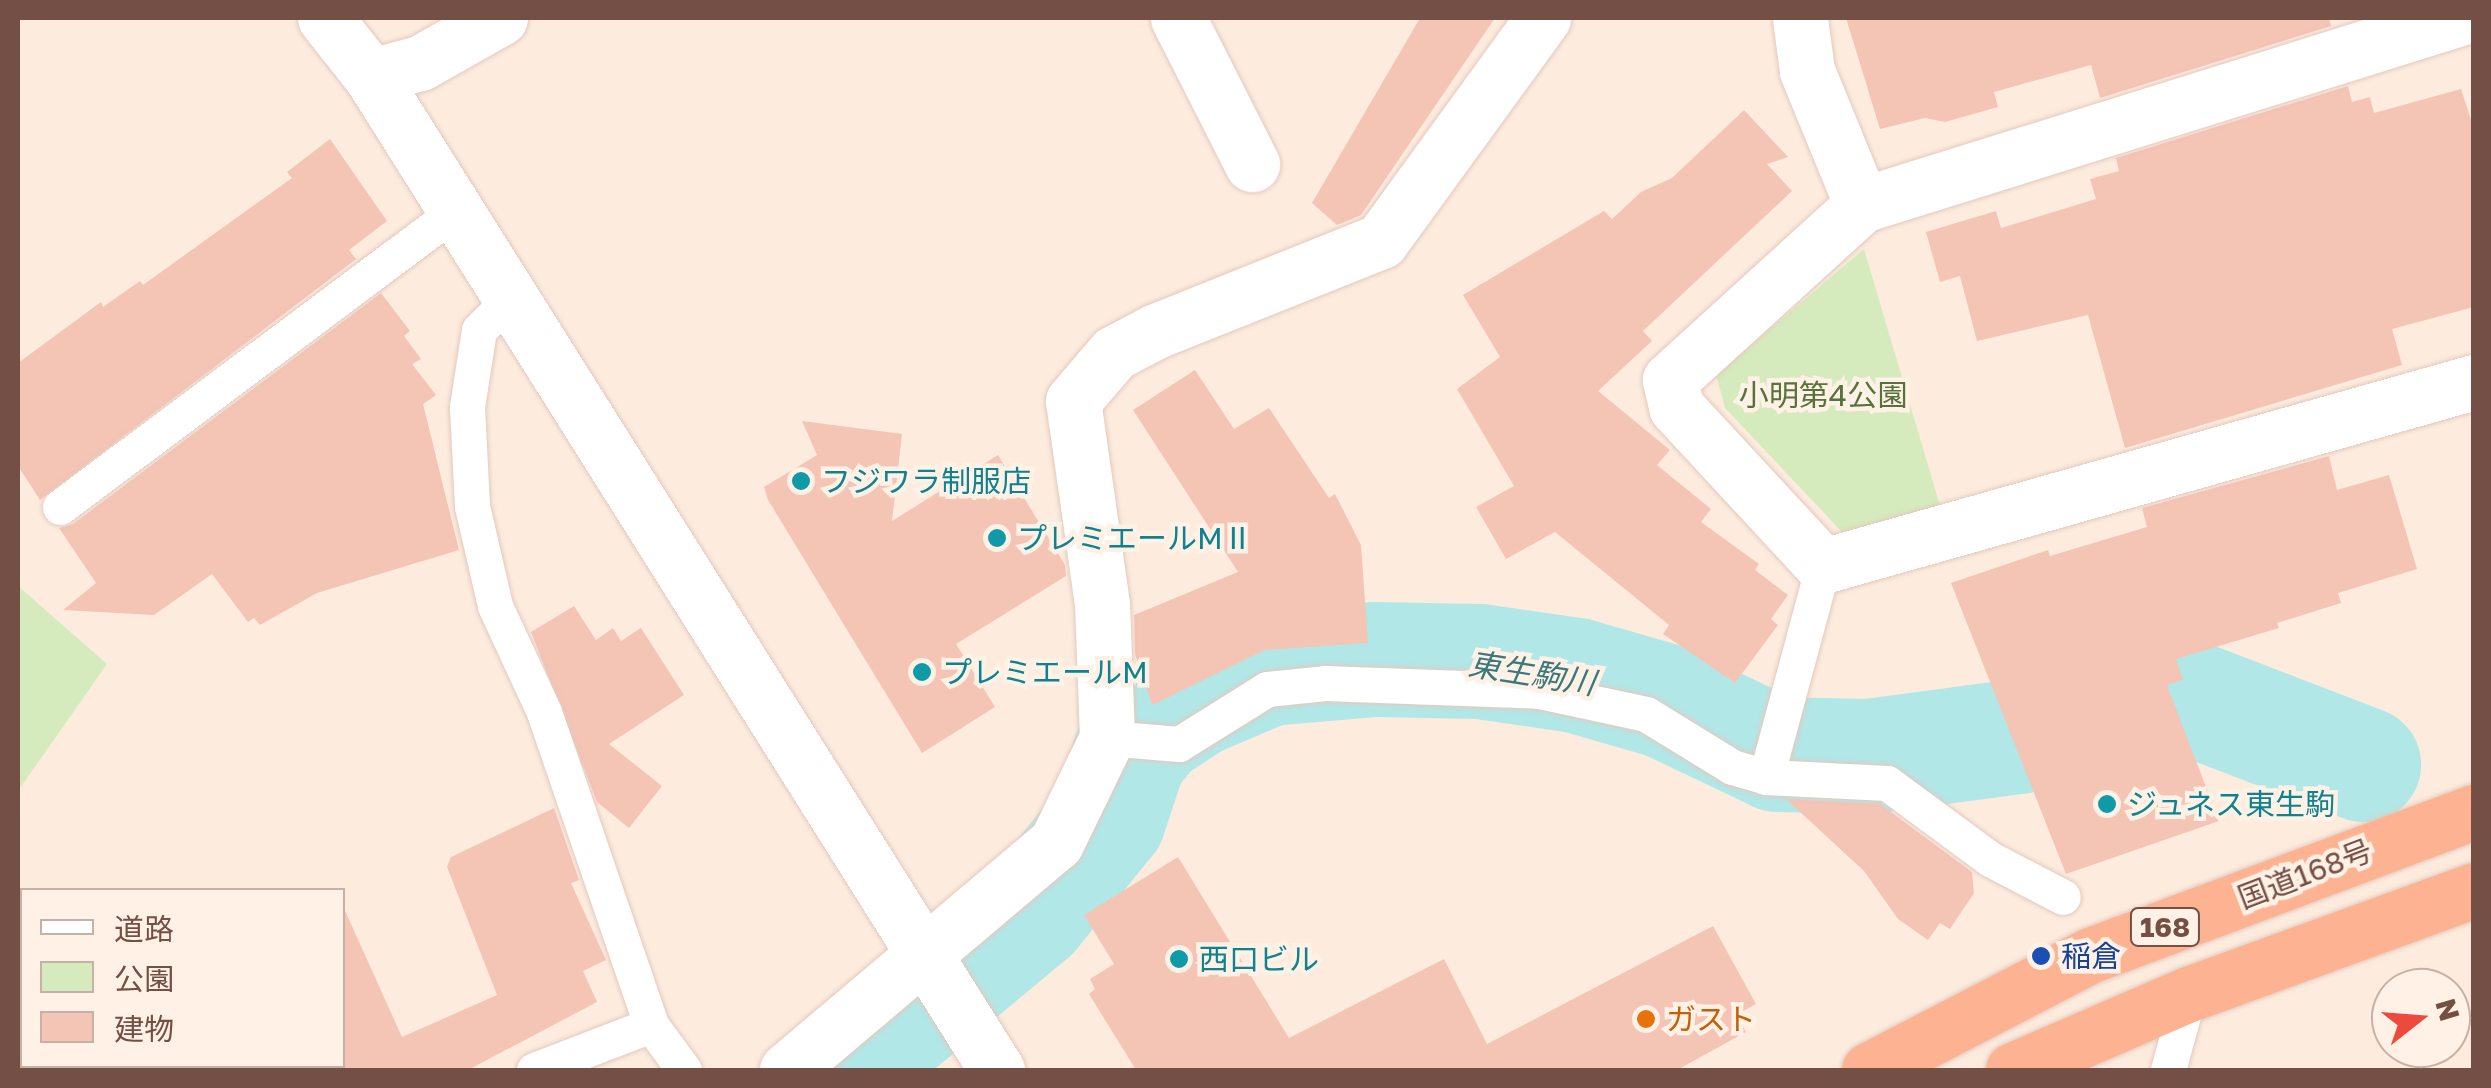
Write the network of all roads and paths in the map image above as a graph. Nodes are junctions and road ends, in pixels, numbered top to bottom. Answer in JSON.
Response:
{"nodes":[{"id":1,"x":325,"y":18,"type":"edge"},
{"id":2,"x":500,"y":18,"type":"edge"},
{"id":3,"x":1178,"y":18,"type":"edge"},
{"id":4,"x":1543,"y":18,"type":"edge"},
{"id":5,"x":1800,"y":18,"type":"edge"},
{"id":6,"x":2460,"y":18,"type":"edge"},
{"id":7,"x":371,"y":76,"type":"junction"},
{"id":8,"x":1252,"y":164,"type":"dead end"},
{"id":9,"x":1862,"y":205,"type":"junction"},
{"id":10,"x":457,"y":210,"type":"junction"},
{"id":11,"x":512,"y":298,"type":"junction"},
{"id":12,"x":2474,"y":382,"type":"edge"},
{"id":13,"x":60,"y":507,"type":"dead end"},
{"id":14,"x":1823,"y":566,"type":"junction"},
{"id":15,"x":1107,"y":738,"type":"junction"},
{"id":16,"x":1766,"y":777,"type":"junction"},
{"id":17,"x":2474,"y":812,"type":"edge"},
{"id":18,"x":2474,"y":890,"type":"edge"},
{"id":19,"x":2063,"y":897,"type":"dead end"},
{"id":20,"x":926,"y":957,"type":"junction"},
{"id":21,"x":2189,"y":994,"type":"junction"},
{"id":22,"x":651,"y":1025,"type":"junction"},
{"id":23,"x":534,"y":1070,"type":"edge"},
{"id":24,"x":684,"y":1070,"type":"edge"},
{"id":25,"x":786,"y":1070,"type":"edge"},
{"id":26,"x":998,"y":1070,"type":"edge"},
{"id":27,"x":1868,"y":1070,"type":"edge"},
{"id":28,"x":2013,"y":1070,"type":"edge"},
{"id":29,"x":2168,"y":1070,"type":"edge"}],
"edges":[{"from":1,"to":7,"type":"street"},
{"from":2,"to":7,"type":"street"},
{"from":3,"to":8,"type":"street"},
{"from":4,"to":15,"type":"street"},
{"from":5,"to":9,"type":"street"},
{"from":6,"to":9,"type":"street"},
{"from":7,"to":10,"type":"street"},
{"from":9,"to":14,"type":"street"},
{"from":10,"to":11,"type":"street"},
{"from":10,"to":13,"type":"lane"},
{"from":11,"to":20,"type":"street"},
{"from":11,"to":22,"type":"lane"},
{"from":12,"to":14,"type":"street"},
{"from":14,"to":16,"type":"lane"},
{"from":15,"to":16,"type":"lane"},
{"from":15,"to":20,"type":"street"},
{"from":16,"to":19,"type":"lane"},
{"from":17,"to":27,"type":"highway","name":"国道168号","number":"168"},
{"from":18,"to":21,"type":"highway","number":"168"},
{"from":20,"to":25,"type":"street"},
{"from":20,"to":26,"type":"street"},
{"from":21,"to":28,"type":"highway","number":"168"},
{"from":21,"to":29,"type":"lane"},
{"from":22,"to":23,"type":"lane"},
{"from":22,"to":24,"type":"lane"}]}
